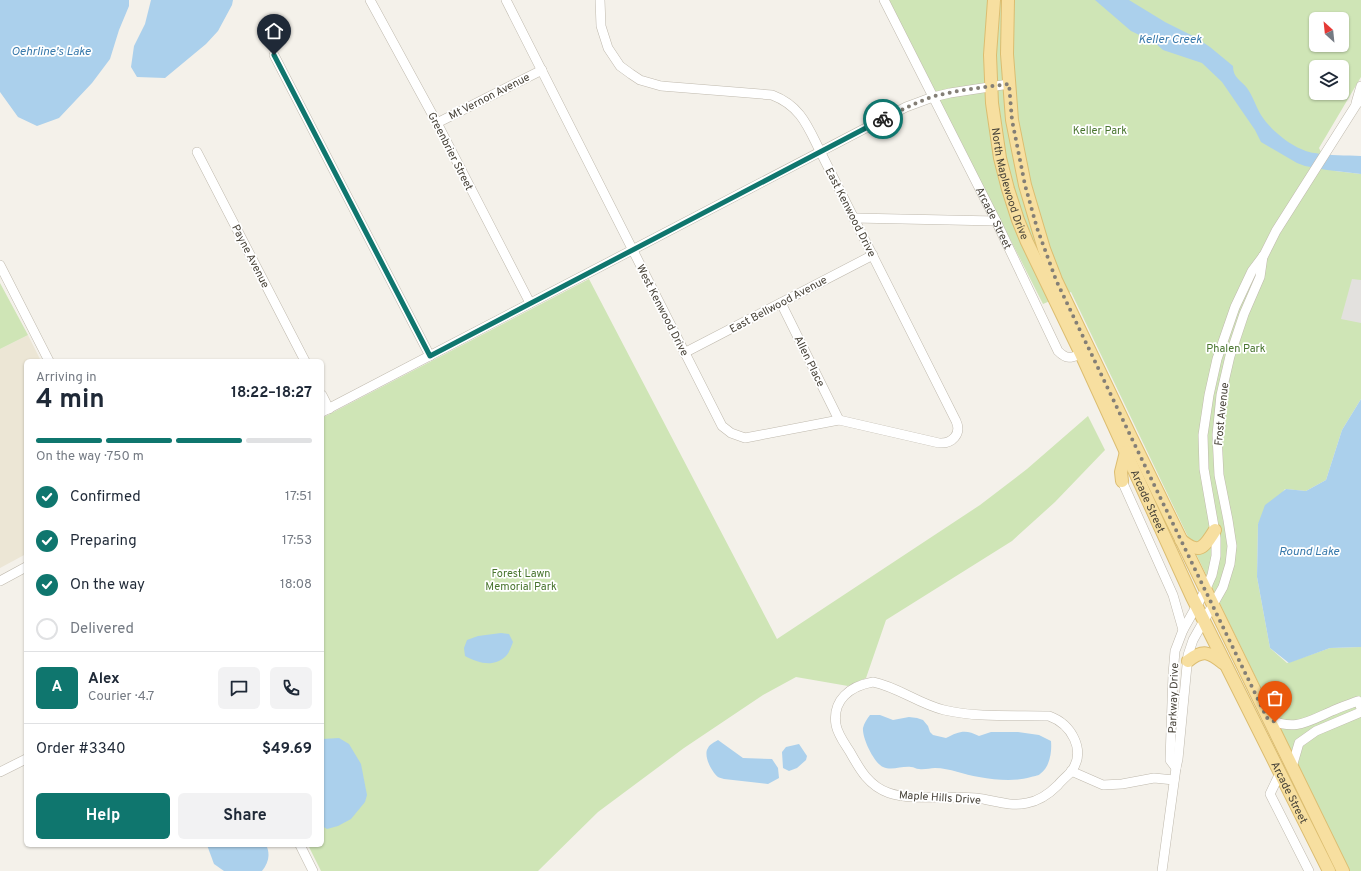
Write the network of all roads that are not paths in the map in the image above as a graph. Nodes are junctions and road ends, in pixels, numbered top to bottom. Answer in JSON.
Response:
{"nodes":[{"id":1,"x":370,"y":0,"type":"edge"},
{"id":2,"x":506,"y":0,"type":"edge"},
{"id":3,"x":600,"y":0,"type":"edge"},
{"id":4,"x":884,"y":0,"type":"edge"},
{"id":5,"x":994,"y":0,"type":"edge"},
{"id":6,"x":1008,"y":0,"type":"edge"},
{"id":7,"x":274,"y":55,"type":"dead end"},
{"id":8,"x":542,"y":70,"type":"junction"},
{"id":9,"x":1009,"y":84,"type":"junction"},
{"id":10,"x":991,"y":86,"type":"junction"},
{"id":11,"x":1361,"y":86,"type":"edge"},
{"id":12,"x":933,"y":97,"type":"junction"},
{"id":13,"x":1358,"y":102,"type":"edge"},
{"id":14,"x":437,"y":123,"type":"junction"},
{"id":15,"x":820,"y":151,"type":"junction"},
{"id":16,"x":197,"y":152,"type":"dead end"},
{"id":17,"x":854,"y":218,"type":"junction"},
{"id":18,"x":996,"y":221,"type":"junction"},
{"id":19,"x":632,"y":250,"type":"junction"},
{"id":20,"x":872,"y":255,"type":"junction"},
{"id":21,"x":1264,"y":255,"type":"junction"},
{"id":22,"x":0,"y":265,"type":"edge"},
{"id":23,"x":781,"y":303,"type":"junction"},
{"id":24,"x":530,"y":304,"type":"junction"},
{"id":25,"x":1085,"y":351,"type":"junction"},
{"id":26,"x":684,"y":353,"type":"junction"},
{"id":27,"x":430,"y":356,"type":"junction"},
{"id":28,"x":49,"y":359,"type":"edge"},
{"id":29,"x":303,"y":359,"type":"edge"},
{"id":30,"x":326,"y":411,"type":"edge"},
{"id":31,"x":839,"y":420,"type":"junction"},
{"id":32,"x":1126,"y":445,"type":"junction"},
{"id":33,"x":1122,"y":481,"type":"joint"},
{"id":34,"x":1215,"y":530,"type":"junction"},
{"id":35,"x":1180,"y":540,"type":"junction"},
{"id":36,"x":24,"y":568,"type":"edge"},
{"id":37,"x":0,"y":581,"type":"edge"},
{"id":38,"x":1206,"y":591,"type":"junction"},
{"id":39,"x":1196,"y":606,"type":"junction"},
{"id":40,"x":1212,"y":606,"type":"junction"},
{"id":41,"x":1204,"y":621,"type":"junction"},
{"id":42,"x":1183,"y":630,"type":"junction"},
{"id":43,"x":1188,"y":661,"type":"junction"},
{"id":44,"x":1225,"y":664,"type":"junction"},
{"id":45,"x":1361,"y":708,"type":"edge"},
{"id":46,"x":1361,"y":712,"type":"edge"},
{"id":47,"x":1325,"y":714,"type":"junction"},
{"id":48,"x":1267,"y":718,"type":"junction"},
{"id":49,"x":1310,"y":721,"type":"junction"},
{"id":50,"x":1330,"y":725,"type":"junction"},
{"id":51,"x":1316,"y":731,"type":"junction"},
{"id":52,"x":24,"y":760,"type":"edge"},
{"id":53,"x":1292,"y":767,"type":"junction"},
{"id":54,"x":1176,"y":768,"type":"junction"},
{"id":55,"x":1071,"y":771,"type":"junction"},
{"id":56,"x":0,"y":772,"type":"edge"},
{"id":57,"x":1280,"y":773,"type":"junction"},
{"id":58,"x":1174,"y":780,"type":"junction"},
{"id":59,"x":301,"y":847,"type":"edge"},
{"id":60,"x":314,"y":871,"type":"edge"},
{"id":61,"x":1162,"y":871,"type":"edge"},
{"id":62,"x":1309,"y":871,"type":"edge"},
{"id":63,"x":1328,"y":871,"type":"edge"},
{"id":64,"x":1343,"y":871,"type":"edge"}],
"edges":[{"from":1,"to":14,"type":"street","name":"Greenbrier Street"},
{"from":2,"to":8,"type":"street","name":"West Kenwood Drive"},
{"from":3,"to":15,"type":"street","name":"East Kenwood Drive"},
{"from":4,"to":12,"type":"street","name":"Arcade Street"},
{"from":5,"to":10,"type":"main road","name":"North Maplewood Drive"},
{"from":6,"to":9,"type":"main road","name":"North Maplewood Drive"},
{"from":7,"to":27,"type":"street"},
{"from":8,"to":14,"type":"street","name":"Mt Vernon Avenue"},
{"from":8,"to":19,"type":"street","name":"West Kenwood Drive"},
{"from":9,"to":10,"type":"street"},
{"from":9,"to":25,"type":"main road","name":"North Maplewood Drive"},
{"from":10,"to":12,"type":"street"},
{"from":10,"to":25,"type":"main road","name":"North Maplewood Drive"},
{"from":11,"to":13,"type":"street","name":"Frost Avenue"},
{"from":12,"to":15,"type":"street"},
{"from":12,"to":18,"type":"street","name":"Arcade Street"},
{"from":13,"to":21,"type":"street","name":"Frost Avenue"},
{"from":14,"to":24,"type":"street","name":"Greenbrier Street"},
{"from":15,"to":17,"type":"street","name":"East Kenwood Drive"},
{"from":15,"to":19,"type":"street"},
{"from":16,"to":29,"type":"street","name":"Payne Avenue"},
{"from":17,"to":18,"type":"street"},
{"from":17,"to":20,"type":"street","name":"East Kenwood Drive"},
{"from":18,"to":25,"type":"street","name":"Arcade Street"},
{"from":19,"to":24,"type":"street"},
{"from":19,"to":26,"type":"street","name":"West Kenwood Drive"},
{"from":20,"to":23,"type":"street","name":"East Bellwood Avenue"},
{"from":20,"to":31,"type":"street","name":"East Kenwood Drive"},
{"from":21,"to":34,"type":"street","name":"Frost Avenue"},
{"from":21,"to":40,"type":"street","name":"Frost Avenue"},
{"from":22,"to":28,"type":"street"},
{"from":23,"to":26,"type":"street","name":"East Bellwood Avenue"},
{"from":23,"to":31,"type":"street","name":"Allen Place"},
{"from":24,"to":27,"type":"street"},
{"from":25,"to":32,"type":"main road","name":"Arcade Street"},
{"from":26,"to":31,"type":"street","name":"West Kenwood Drive"},
{"from":27,"to":30,"type":"street"},
{"from":32,"to":33,"type":"main road"},
{"from":32,"to":35,"type":"main road","name":"Arcade Street"},
{"from":32,"to":39,"type":"main road","name":"Arcade Street"},
{"from":33,"to":42,"type":"street"},
{"from":34,"to":35,"type":"main road"},
{"from":34,"to":38,"type":"street","name":"Frost Avenue"},
{"from":35,"to":38,"type":"main road","name":"Arcade Street"},
{"from":36,"to":37,"type":"street"},
{"from":38,"to":39,"type":"street","name":"Frost Avenue"},
{"from":38,"to":40,"type":"main road","name":"Arcade Street"},
{"from":39,"to":41,"type":"main road","name":"Arcade Street"},
{"from":39,"to":42,"type":"street","name":"Parkway Drive"},
{"from":40,"to":41,"type":"street","name":"Frost Avenue"},
{"from":40,"to":48,"type":"main road","name":"Arcade Street"},
{"from":41,"to":43,"type":"street","name":"Parkway Drive"},
{"from":41,"to":44,"type":"main road","name":"Arcade Street"},
{"from":42,"to":54,"type":"street","name":"Parkway Drive"},
{"from":43,"to":44,"type":"main road"},
{"from":43,"to":54,"type":"street","name":"Parkway Drive"},
{"from":44,"to":57,"type":"main road","name":"Arcade Street"},
{"from":45,"to":47,"type":"street"},
{"from":46,"to":50,"type":"street"},
{"from":47,"to":49,"type":"street"},
{"from":47,"to":50,"type":"street"},
{"from":48,"to":49,"type":"street"},
{"from":48,"to":53,"type":"main road","name":"Arcade Street"},
{"from":49,"to":51,"type":"street"},
{"from":50,"to":51,"type":"street"},
{"from":51,"to":53,"type":"street"},
{"from":52,"to":56,"type":"street"},
{"from":53,"to":64,"type":"main road","name":"Arcade Street"},
{"from":54,"to":58,"type":"street","name":"Parkway Drive"},
{"from":55,"to":55,"type":"street","name":"Maple Hills Drive"},
{"from":55,"to":58,"type":"street"},
{"from":57,"to":62,"type":"street"},
{"from":57,"to":63,"type":"main road","name":"Arcade Street"},
{"from":58,"to":61,"type":"street","name":"Parkway Drive"},
{"from":59,"to":60,"type":"street"}]}
